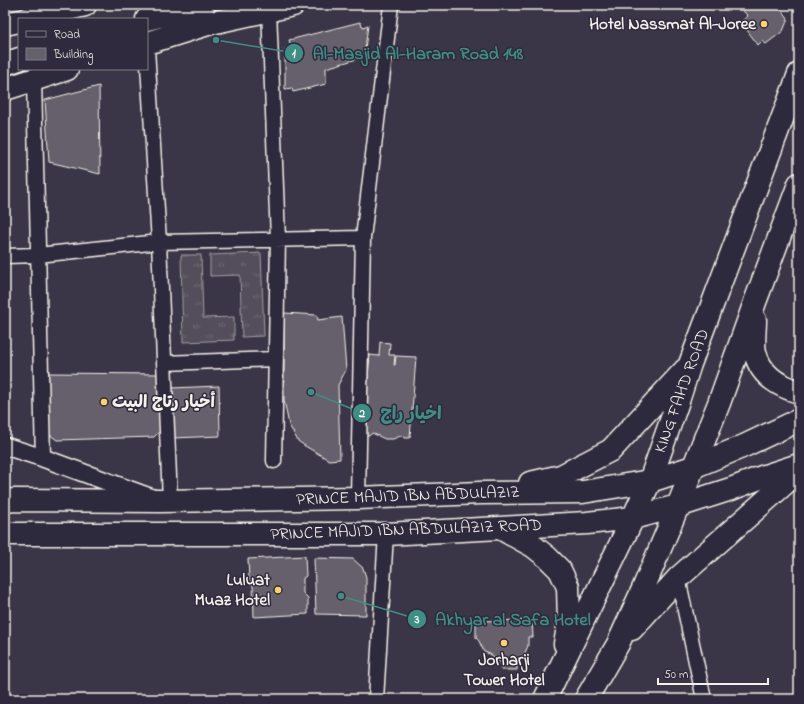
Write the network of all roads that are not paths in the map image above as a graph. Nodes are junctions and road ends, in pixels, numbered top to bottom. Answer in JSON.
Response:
{"nodes":[{"id":1,"x":85,"y":5,"type":"edge"},
{"id":2,"x":204,"y":5,"type":"edge"},
{"id":3,"x":292,"y":5,"type":"edge"},
{"id":4,"x":391,"y":5,"type":"edge"},
{"id":5,"x":269,"y":10,"type":"junction"},
{"id":6,"x":171,"y":13,"type":"junction"},
{"id":7,"x":31,"y":18,"type":"edge"},
{"id":8,"x":148,"y":19,"type":"edge"},
{"id":9,"x":18,"y":21,"type":"edge"},
{"id":10,"x":218,"y":21,"type":"junction"},
{"id":11,"x":5,"y":24,"type":"edge"},
{"id":12,"x":148,"y":43,"type":"edge"},
{"id":13,"x":18,"y":59,"type":"edge"},
{"id":14,"x":5,"y":64,"type":"edge"},
{"id":15,"x":148,"y":65,"type":"edge"},
{"id":16,"x":65,"y":70,"type":"edge"},
{"id":17,"x":799,"y":74,"type":"edge"},
{"id":18,"x":34,"y":80,"type":"junction"},
{"id":19,"x":5,"y":89,"type":"edge"},
{"id":20,"x":799,"y":184,"type":"edge"},
{"id":21,"x":363,"y":238,"type":"junction"},
{"id":22,"x":278,"y":240,"type":"junction"},
{"id":23,"x":159,"y":242,"type":"junction"},
{"id":24,"x":38,"y":255,"type":"junction"},
{"id":25,"x":5,"y":256,"type":"edge"},
{"id":26,"x":755,"y":302,"type":"junction"},
{"id":27,"x":275,"y":359,"type":"junction"},
{"id":28,"x":164,"y":363,"type":"junction"},
{"id":29,"x":690,"y":364,"type":"junction"},
{"id":30,"x":799,"y":392,"type":"edge"},
{"id":31,"x":799,"y":420,"type":"edge"},
{"id":32,"x":5,"y":446,"type":"edge"},
{"id":33,"x":43,"y":458,"type":"junction"},
{"id":34,"x":274,"y":461,"type":"dead end"},
{"id":35,"x":799,"y":465,"type":"edge"},
{"id":36,"x":693,"y":466,"type":"junction"},
{"id":37,"x":799,"y":471,"type":"edge"},
{"id":38,"x":650,"y":481,"type":"junction"},
{"id":39,"x":480,"y":493,"type":"junction"},
{"id":40,"x":358,"y":498,"type":"junction"},
{"id":41,"x":165,"y":500,"type":"junction"},
{"id":42,"x":5,"y":501,"type":"edge"},
{"id":43,"x":678,"y":506,"type":"junction"},
{"id":44,"x":633,"y":518,"type":"junction"},
{"id":45,"x":500,"y":528,"type":"junction"},
{"id":46,"x":5,"y":534,"type":"edge"},
{"id":47,"x":386,"y":534,"type":"junction"},
{"id":48,"x":678,"y":578,"type":"junction"},
{"id":49,"x":618,"y":644,"type":"junction"},
{"id":50,"x":558,"y":672,"type":"junction"},
{"id":51,"x":376,"y":699,"type":"edge"},
{"id":52,"x":545,"y":699,"type":"edge"},
{"id":53,"x":586,"y":699,"type":"edge"},
{"id":54,"x":704,"y":699,"type":"edge"}],
"edges":[{"from":1,"to":7,"type":"main road"},
{"from":2,"to":6,"type":"main road"},
{"from":3,"to":5,"type":"main road"},
{"from":4,"to":21,"type":"street"},
{"from":5,"to":10,"type":"main road"},
{"from":5,"to":22,"type":"street"},
{"from":6,"to":8,"type":"main road"},
{"from":6,"to":10,"type":"main road"},
{"from":9,"to":11,"type":"main road"},
{"from":10,"to":12,"type":"main road"},
{"from":13,"to":14,"type":"main road"},
{"from":15,"to":23,"type":"street"},
{"from":16,"to":18,"type":"main road"},
{"from":17,"to":29,"type":"main road","name":"KING FAHD ROAD"},
{"from":18,"to":19,"type":"main road"},
{"from":18,"to":24,"type":"street"},
{"from":20,"to":26,"type":"main road"},
{"from":21,"to":22,"type":"street"},
{"from":21,"to":40,"type":"street"},
{"from":22,"to":23,"type":"street"},
{"from":22,"to":27,"type":"street"},
{"from":23,"to":24,"type":"street"},
{"from":23,"to":28,"type":"street"},
{"from":24,"to":25,"type":"street"},
{"from":24,"to":33,"type":"street"},
{"from":26,"to":30,"type":"main road"},
{"from":26,"to":36,"type":"main road"},
{"from":27,"to":28,"type":"street"},
{"from":27,"to":34,"type":"street"},
{"from":28,"to":41,"type":"street"},
{"from":29,"to":38,"type":"main road","name":"KING FAHD ROAD"},
{"from":29,"to":39,"type":"main road"},
{"from":31,"to":36,"type":"main road","name":"PRINCE MAJID IBN ABDULAZIZ"},
{"from":32,"to":33,"type":"street"},
{"from":33,"to":41,"type":"street"},
{"from":35,"to":43,"type":"main road","name":"PRINCE MAJID IBN ABDULAZIZ ROAD"},
{"from":36,"to":38,"type":"main road","name":"PRINCE MAJID IBN ABDULAZIZ"},
{"from":36,"to":43,"type":"main road"},
{"from":37,"to":48,"type":"main road"},
{"from":38,"to":39,"type":"main road","name":"PRINCE MAJID IBN ABDULAZIZ"},
{"from":38,"to":44,"type":"main road","name":"KING FAHD ROAD"},
{"from":39,"to":40,"type":"main road","name":"PRINCE MAJID IBN ABDULAZIZ"},
{"from":40,"to":41,"type":"main road","name":"PRINCE MAJID IBN ABDULAZIZ"},
{"from":41,"to":42,"type":"main road","name":"PRINCE MAJID IBN ABDULAZIZ"},
{"from":43,"to":44,"type":"main road","name":"PRINCE MAJID IBN ABDULAZIZ ROAD"},
{"from":43,"to":49,"type":"main road"},
{"from":44,"to":45,"type":"main road","name":"PRINCE MAJID IBN ABDULAZIZ ROAD"},
{"from":44,"to":50,"type":"main road","name":"KING FAHD ROAD"},
{"from":45,"to":47,"type":"main road","name":"PRINCE MAJID IBN ABDULAZIZ ROAD"},
{"from":45,"to":50,"type":"main road"},
{"from":46,"to":47,"type":"main road","name":"PRINCE MAJID IBN ABDULAZIZ ROAD"},
{"from":47,"to":51,"type":"street"},
{"from":48,"to":49,"type":"main road"},
{"from":48,"to":54,"type":"street"},
{"from":49,"to":53,"type":"main road"},
{"from":50,"to":52,"type":"main road","name":"KING FAHD ROAD"}]}
